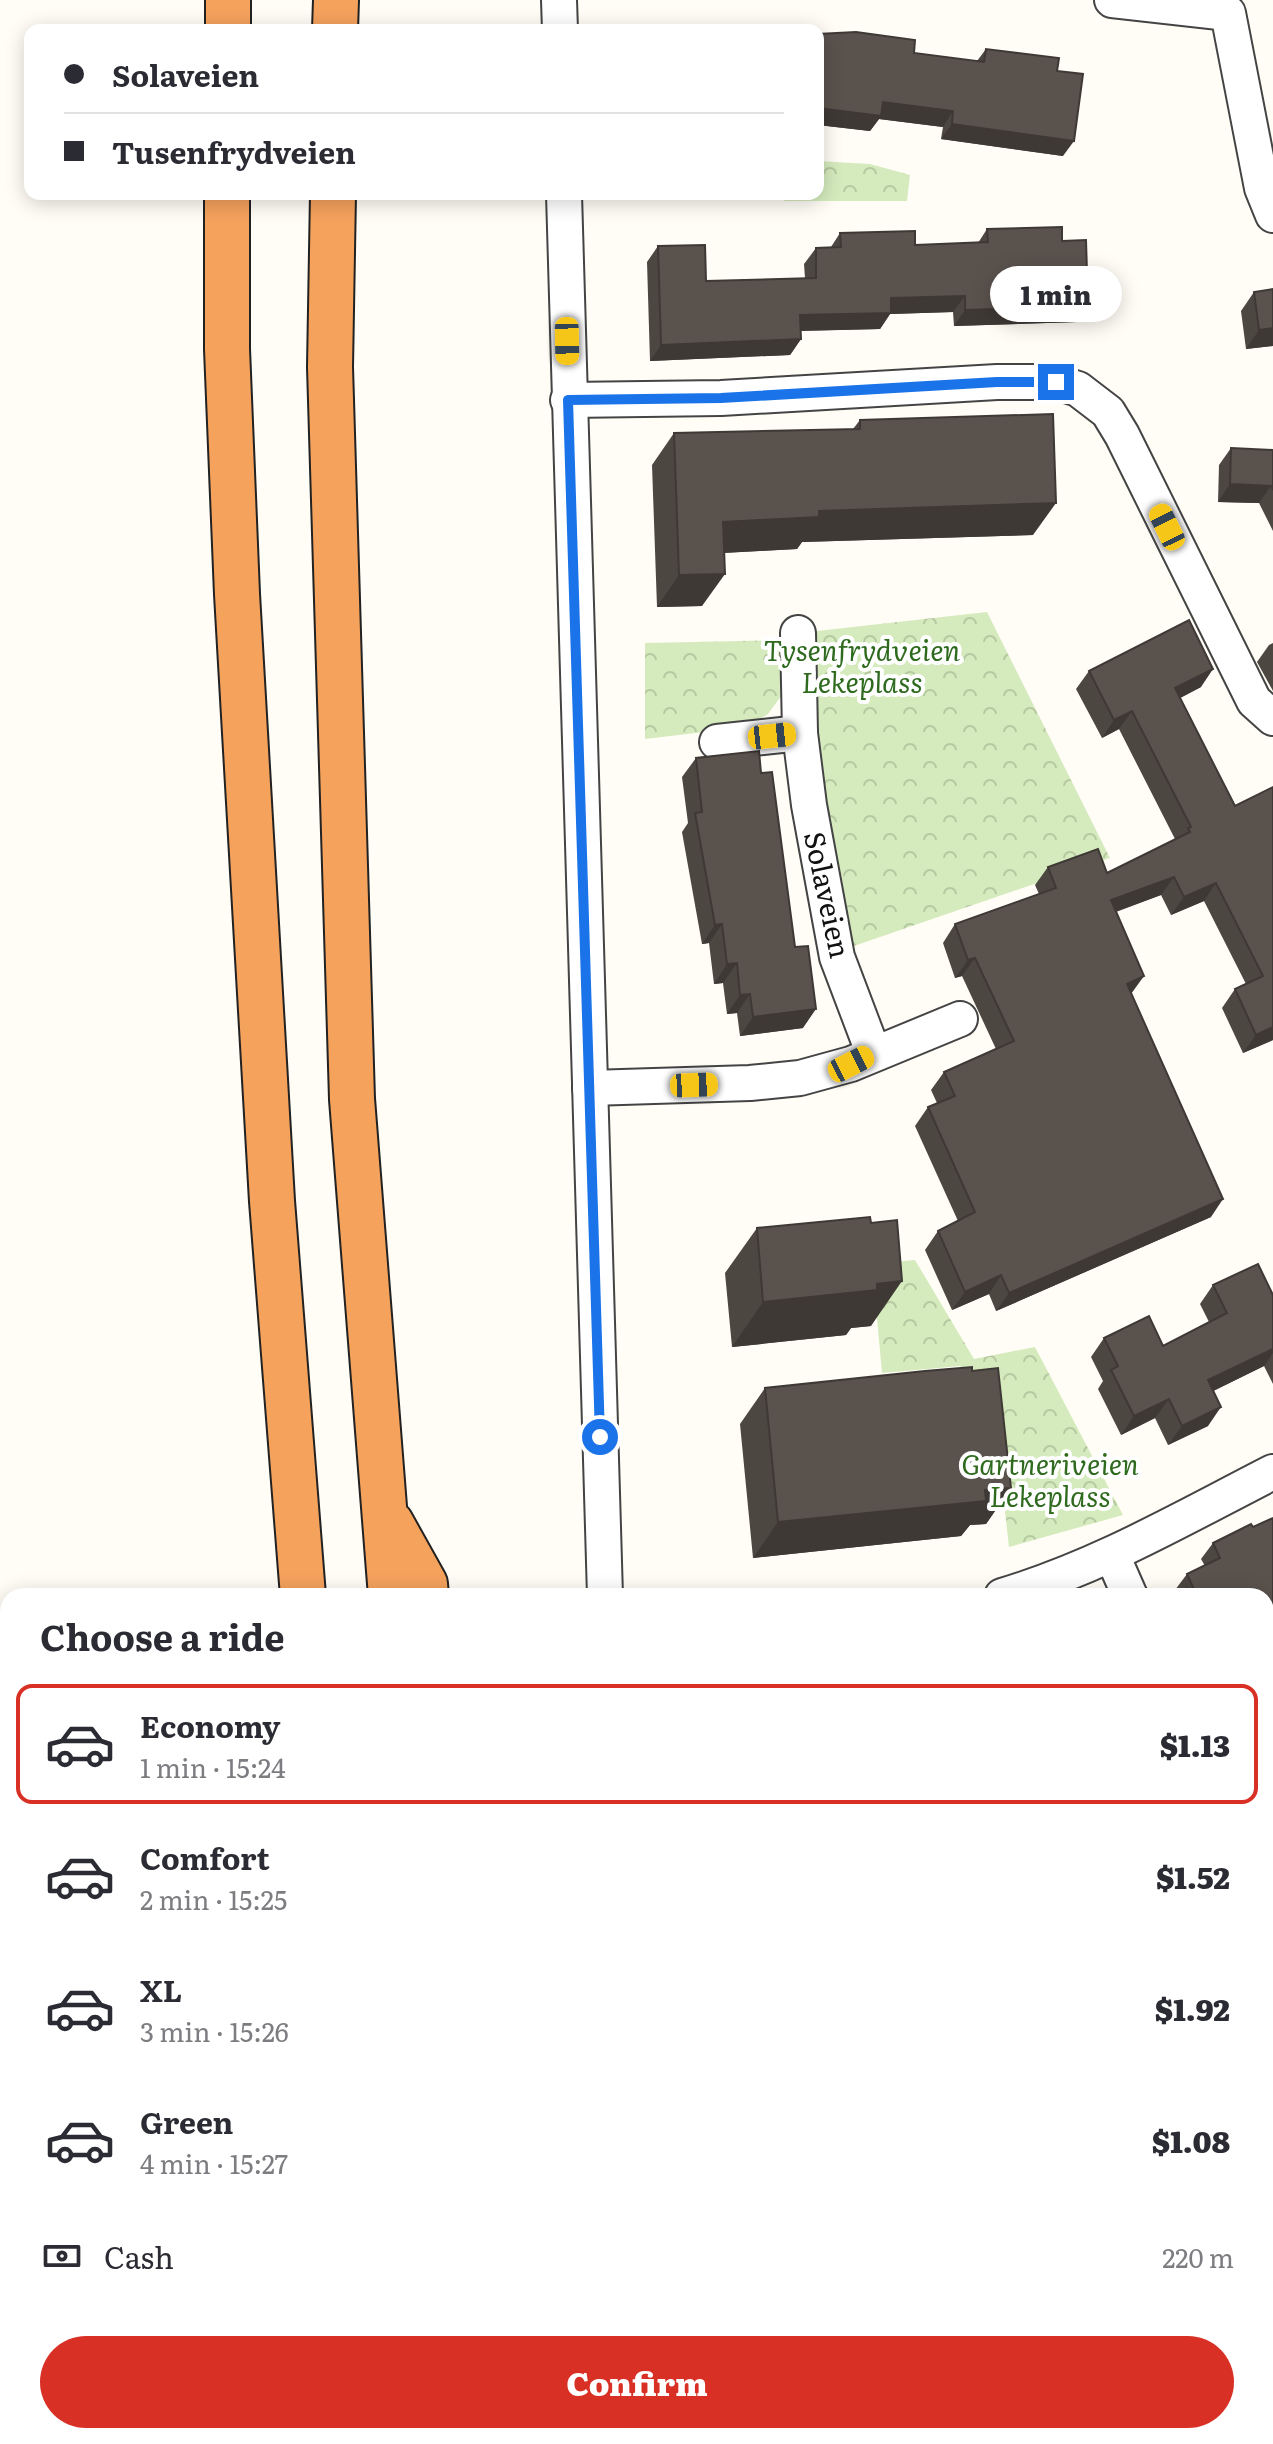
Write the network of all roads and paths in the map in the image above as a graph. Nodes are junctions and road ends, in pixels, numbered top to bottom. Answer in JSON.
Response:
{"nodes":[{"id":1,"x":228,"y":0,"type":"edge"},
{"id":2,"x":336,"y":0,"type":"edge"},
{"id":3,"x":559,"y":0,"type":"edge"},
{"id":4,"x":1112,"y":0,"type":"edge"},
{"id":5,"x":1229,"y":6,"type":"edge"},
{"id":6,"x":228,"y":24,"type":"edge"},
{"id":7,"x":335,"y":24,"type":"edge"},
{"id":8,"x":560,"y":24,"type":"edge"},
{"id":9,"x":227,"y":200,"type":"edge"},
{"id":10,"x":333,"y":200,"type":"edge"},
{"id":11,"x":564,"y":200,"type":"edge"},
{"id":12,"x":1273,"y":215,"type":"edge"},
{"id":13,"x":568,"y":400,"type":"junction"},
{"id":14,"x":798,"y":633,"type":"dead end"},
{"id":15,"x":1273,"y":718,"type":"edge"},
{"id":16,"x":800,"y":733,"type":"junction"},
{"id":17,"x":717,"y":742,"type":"dead end"},
{"id":18,"x":960,"y":1019,"type":"dead end"},
{"id":19,"x":873,"y":1052,"type":"junction"},
{"id":20,"x":590,"y":1088,"type":"junction"},
{"id":21,"x":1273,"y":1472,"type":"edge"},
{"id":22,"x":383,"y":1509,"type":"junction"},
{"id":23,"x":1112,"y":1555,"type":"junction"},
{"id":24,"x":302,"y":1588,"type":"edge"},
{"id":25,"x":390,"y":1588,"type":"edge"},
{"id":26,"x":425,"y":1588,"type":"edge"},
{"id":27,"x":605,"y":1588,"type":"edge"},
{"id":28,"x":1028,"y":1588,"type":"edge"},
{"id":29,"x":1126,"y":1588,"type":"edge"}],
"edges":[{"from":1,"to":6,"type":"highway"},
{"from":2,"to":7,"type":"highway"},
{"from":3,"to":8,"type":"street"},
{"from":4,"to":5,"type":"street"},
{"from":5,"to":12,"type":"street"},
{"from":9,"to":24,"type":"highway"},
{"from":10,"to":22,"type":"highway"},
{"from":11,"to":13,"type":"street"},
{"from":13,"to":15,"type":"street"},
{"from":13,"to":20,"type":"street"},
{"from":14,"to":16,"type":"street","name":"Solaveien"},
{"from":16,"to":17,"type":"street"},
{"from":16,"to":19,"type":"street","name":"Solaveien"},
{"from":18,"to":19,"type":"street"},
{"from":19,"to":20,"type":"street"},
{"from":20,"to":27,"type":"street"},
{"from":21,"to":23,"type":"street"},
{"from":22,"to":25,"type":"highway"},
{"from":22,"to":26,"type":"highway"},
{"from":23,"to":28,"type":"street"},
{"from":23,"to":29,"type":"street"}]}
